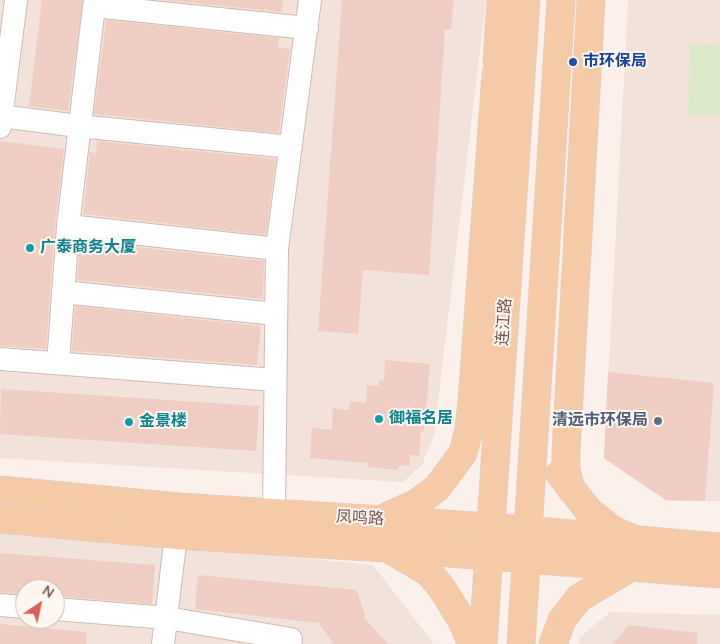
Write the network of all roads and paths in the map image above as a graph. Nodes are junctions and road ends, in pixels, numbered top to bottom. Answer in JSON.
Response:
{"nodes":[{"id":1,"x":16,"y":0,"type":"edge"},
{"id":2,"x":310,"y":0,"type":"edge"},
{"id":3,"x":501,"y":0,"type":"edge"},
{"id":4,"x":561,"y":0,"type":"edge"},
{"id":5,"x":591,"y":0,"type":"edge"},
{"id":6,"x":526,"y":8,"type":"edge"},
{"id":7,"x":307,"y":28,"type":"junction"},
{"id":8,"x":496,"y":74,"type":"junction"},
{"id":9,"x":0,"y":120,"type":"edge"},
{"id":10,"x":78,"y":126,"type":"junction"},
{"id":11,"x":291,"y":146,"type":"junction"},
{"id":12,"x":68,"y":226,"type":"junction"},
{"id":13,"x":277,"y":249,"type":"junction"},
{"id":14,"x":63,"y":292,"type":"junction"},
{"id":15,"x":276,"y":314,"type":"junction"},
{"id":16,"x":0,"y":359,"type":"edge"},
{"id":17,"x":58,"y":363,"type":"junction"},
{"id":18,"x":275,"y":380,"type":"junction"},
{"id":19,"x":536,"y":420,"type":"junction"},
{"id":20,"x":571,"y":489,"type":"junction"},
{"id":21,"x":0,"y":490,"type":"edge"},
{"id":22,"x":179,"y":507,"type":"junction"},
{"id":23,"x":274,"y":514,"type":"junction"},
{"id":24,"x":0,"y":519,"type":"edge"},
{"id":25,"x":378,"y":520,"type":"junction"},
{"id":26,"x":491,"y":526,"type":"junction"},
{"id":27,"x":528,"y":530,"type":"junction"},
{"id":28,"x":177,"y":534,"type":"junction"},
{"id":29,"x":635,"y":540,"type":"junction"},
{"id":30,"x":720,"y":547,"type":"edge"},
{"id":31,"x":384,"y":548,"type":"junction"},
{"id":32,"x":489,"y":556,"type":"junction"},
{"id":33,"x":526,"y":559,"type":"junction"},
{"id":34,"x":633,"y":566,"type":"junction"},
{"id":35,"x":720,"y":574,"type":"edge"},
{"id":36,"x":0,"y":605,"type":"edge"},
{"id":37,"x":15,"y":606,"type":"edge"},
{"id":38,"x":65,"y":611,"type":"edge"},
{"id":39,"x":166,"y":618,"type":"junction"},
{"id":40,"x":460,"y":632,"type":"edge"},
{"id":41,"x":291,"y":639,"type":"dead end"},
{"id":42,"x":163,"y":644,"type":"edge"},
{"id":43,"x":472,"y":644,"type":"edge"},
{"id":44,"x":483,"y":644,"type":"edge"},
{"id":45,"x":521,"y":644,"type":"edge"},
{"id":46,"x":553,"y":644,"type":"edge"}],
"edges":[{"from":1,"to":9,"type":"street"},
{"from":2,"to":7,"type":"street"},
{"from":3,"to":8,"type":"main road"},
{"from":4,"to":19,"type":"main road"},
{"from":5,"to":20,"type":"main road"},
{"from":6,"to":8,"type":"main road"},
{"from":6,"to":26,"type":"main road","name":"连江路"},
{"from":7,"to":10,"type":"street"},
{"from":7,"to":11,"type":"street"},
{"from":8,"to":25,"type":"main road"},
{"from":9,"to":10,"type":"street"},
{"from":10,"to":11,"type":"street"},
{"from":10,"to":12,"type":"street"},
{"from":11,"to":13,"type":"street"},
{"from":12,"to":13,"type":"street"},
{"from":12,"to":14,"type":"street"},
{"from":13,"to":15,"type":"street"},
{"from":14,"to":15,"type":"street"},
{"from":14,"to":17,"type":"street"},
{"from":15,"to":18,"type":"street"},
{"from":16,"to":17,"type":"street"},
{"from":17,"to":18,"type":"street"},
{"from":18,"to":23,"type":"street"},
{"from":19,"to":20,"type":"main road"},
{"from":19,"to":27,"type":"main road"},
{"from":20,"to":29,"type":"main road"},
{"from":21,"to":22,"type":"main road","name":"凤鸣路"},
{"from":22,"to":23,"type":"main road","name":"凤鸣路"},
{"from":22,"to":28,"type":"street"},
{"from":23,"to":25,"type":"main road","name":"凤鸣路"},
{"from":24,"to":28,"type":"main road","name":"凤鸣路"},
{"from":25,"to":26,"type":"main road","name":"凤鸣路"},
{"from":26,"to":27,"type":"main road","name":"凤鸣路"},
{"from":26,"to":32,"type":"main road","name":"连江路"},
{"from":27,"to":29,"type":"main road","name":"凤鸣路"},
{"from":27,"to":33,"type":"main road"},
{"from":28,"to":31,"type":"main road","name":"凤鸣路"},
{"from":28,"to":39,"type":"street"},
{"from":29,"to":30,"type":"main road","name":"凤鸣路"},
{"from":31,"to":32,"type":"main road","name":"凤鸣路"},
{"from":31,"to":40,"type":"main road"},
{"from":32,"to":33,"type":"main road","name":"凤鸣路"},
{"from":32,"to":44,"type":"main road","name":"连江路"},
{"from":33,"to":34,"type":"main road","name":"凤鸣路"},
{"from":33,"to":45,"type":"main road"},
{"from":34,"to":35,"type":"main road","name":"凤鸣路"},
{"from":34,"to":46,"type":"main road"},
{"from":36,"to":37,"type":"street"},
{"from":38,"to":39,"type":"street"},
{"from":39,"to":41,"type":"street"},
{"from":39,"to":42,"type":"street"},
{"from":40,"to":43,"type":"main road"}]}
